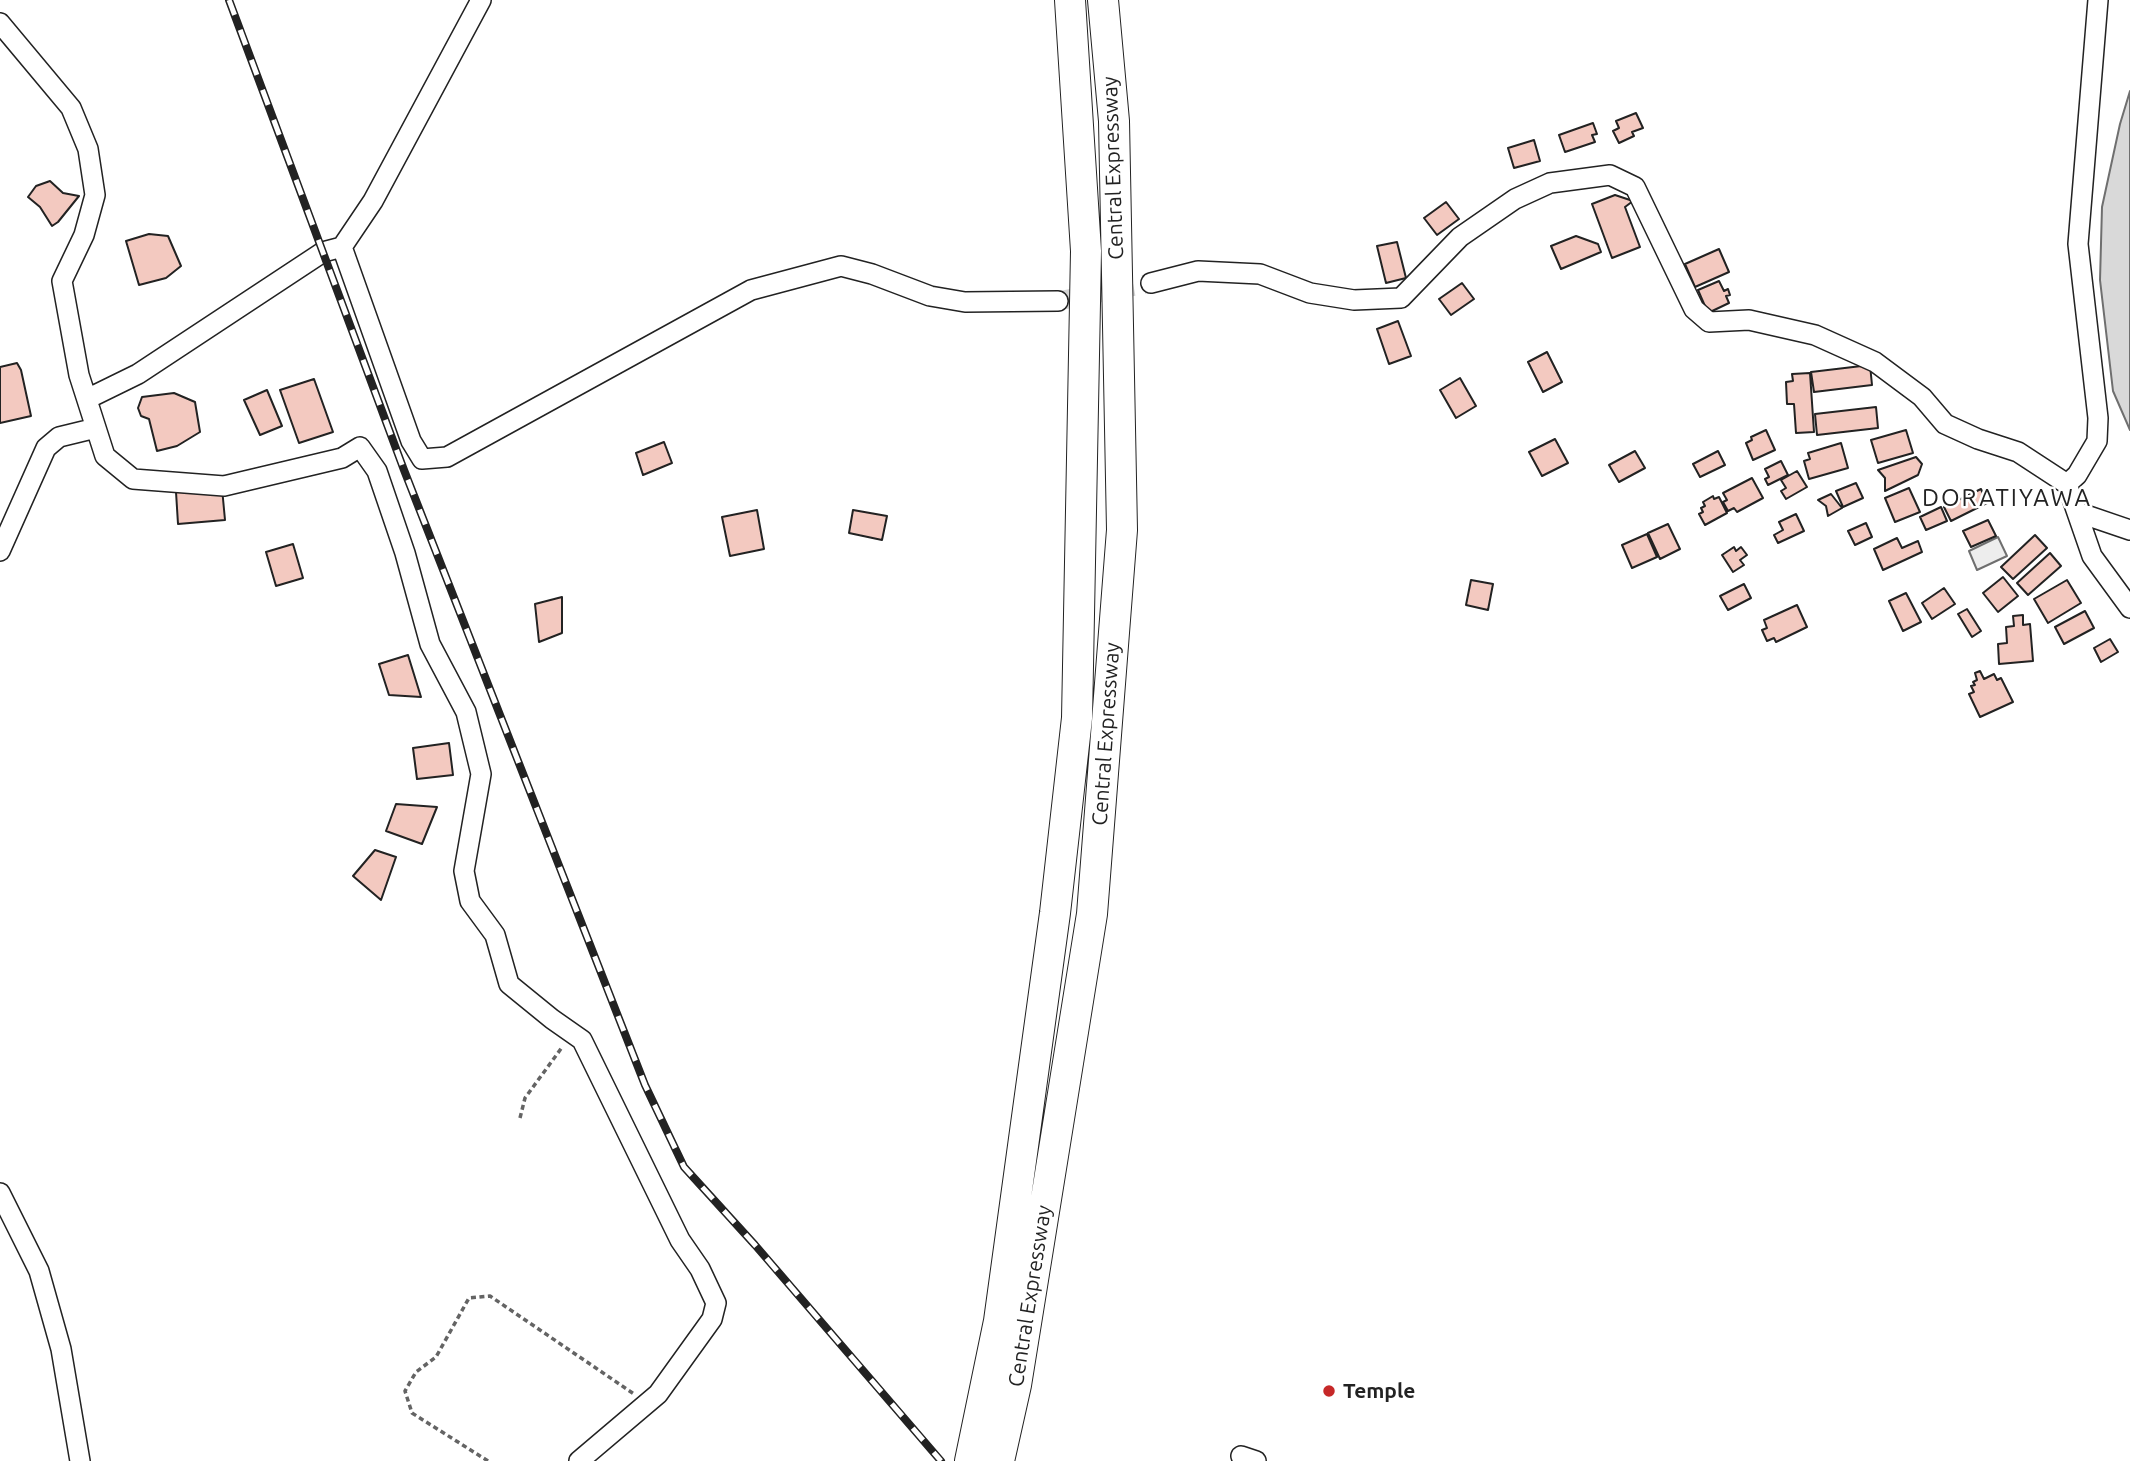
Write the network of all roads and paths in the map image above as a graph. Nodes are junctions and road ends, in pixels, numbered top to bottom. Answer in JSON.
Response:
{"nodes":[{"id":1,"x":481,"y":0,"type":"edge"},
{"id":2,"x":1070,"y":0,"type":"edge"},
{"id":3,"x":1103,"y":0,"type":"edge"},
{"id":4,"x":2098,"y":0,"type":"edge"},
{"id":5,"x":0,"y":23,"type":"edge"},
{"id":6,"x":342,"y":247,"type":"junction"},
{"id":7,"x":1151,"y":283,"type":"tunnel mouth"},
{"id":8,"x":1058,"y":301,"type":"tunnel mouth"},
{"id":9,"x":87,"y":399,"type":"junction"},
{"id":10,"x":96,"y":428,"type":"junction"},
{"id":11,"x":2067,"y":484,"type":"junction"},
{"id":12,"x":2077,"y":512,"type":"junction"},
{"id":13,"x":2130,"y":530,"type":"edge"},
{"id":14,"x":0,"y":551,"type":"edge"},
{"id":15,"x":2130,"y":608,"type":"edge"},
{"id":16,"x":573,"y":1033,"type":"junction"},
{"id":17,"x":520,"y":1118,"type":"dead end"},
{"id":18,"x":0,"y":1193,"type":"edge"},
{"id":19,"x":647,"y":1403,"type":"junction"},
{"id":20,"x":80,"y":1461,"type":"edge"},
{"id":21,"x":488,"y":1461,"type":"edge"},
{"id":22,"x":579,"y":1461,"type":"edge"},
{"id":23,"x":970,"y":1461,"type":"edge"},
{"id":24,"x":999,"y":1461,"type":"edge"}],
"edges":[{"from":1,"to":6,"type":"street"},
{"from":2,"to":23,"type":"highway","name":"Central Expressway"},
{"from":3,"to":24,"type":"highway","name":"Central Expressway"},
{"from":4,"to":11,"type":"street"},
{"from":5,"to":9,"type":"street"},
{"from":6,"to":8,"type":"street"},
{"from":6,"to":9,"type":"street"},
{"from":7,"to":11,"type":"street"},
{"from":9,"to":10,"type":"street"},
{"from":10,"to":14,"type":"street"},
{"from":10,"to":16,"type":"street"},
{"from":11,"to":12,"type":"street"},
{"from":12,"to":13,"type":"street"},
{"from":12,"to":15,"type":"street"},
{"from":16,"to":17,"type":"path"},
{"from":16,"to":19,"type":"street"},
{"from":18,"to":20,"type":"street"},
{"from":19,"to":21,"type":"path"},
{"from":19,"to":22,"type":"street"}]}
